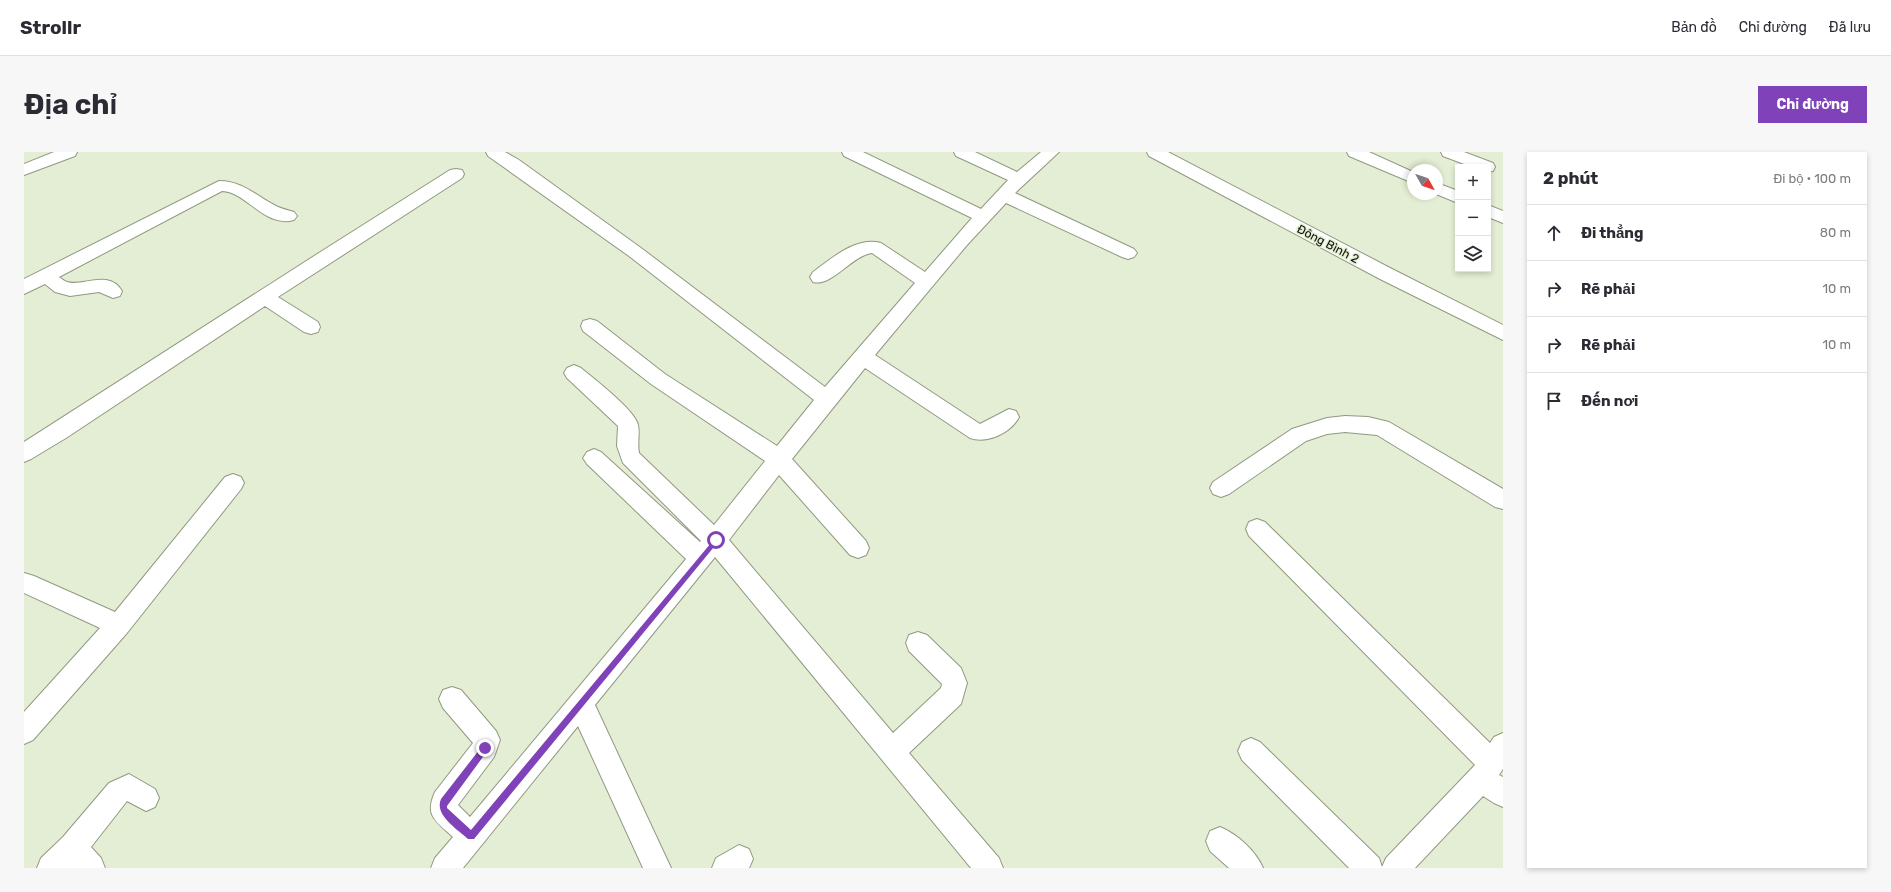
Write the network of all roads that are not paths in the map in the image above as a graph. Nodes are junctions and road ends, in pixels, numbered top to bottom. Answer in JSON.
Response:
{"nodes":[{"id":1,"x":69,"y":152,"type":"edge"},
{"id":2,"x":494,"y":152,"type":"edge"},
{"id":3,"x":850,"y":152,"type":"edge"},
{"id":4,"x":962,"y":152,"type":"edge"},
{"id":5,"x":1050,"y":152,"type":"edge"},
{"id":6,"x":1155,"y":152,"type":"edge"},
{"id":7,"x":1355,"y":152,"type":"edge"},
{"id":8,"x":1449,"y":152,"type":"edge"},
{"id":9,"x":1480,"y":164,"type":"edge"},
{"id":10,"x":1491,"y":168,"type":"edge"},
{"id":11,"x":24,"y":170,"type":"edge"},
{"id":12,"x":1503,"y":173,"type":"edge"},
{"id":13,"x":456,"y":174,"type":"dead end"},
{"id":14,"x":1407,"y":175,"type":"edge"},
{"id":15,"x":1018,"y":179,"type":"junction"},
{"id":16,"x":1443,"y":191,"type":"edge"},
{"id":17,"x":1004,"y":195,"type":"junction"},
{"id":18,"x":1455,"y":197,"type":"edge"},
{"id":19,"x":1491,"y":212,"type":"edge"},
{"id":20,"x":288,"y":216,"type":"dead end"},
{"id":21,"x":984,"y":217,"type":"junction"},
{"id":22,"x":1503,"y":217,"type":"edge"},
{"id":23,"x":1128,"y":253,"type":"dead end"},
{"id":24,"x":46,"y":275,"type":"junction"},
{"id":25,"x":819,"y":277,"type":"dead end"},
{"id":26,"x":926,"y":282,"type":"junction"},
{"id":27,"x":24,"y":287,"type":"edge"},
{"id":28,"x":113,"y":291,"type":"dead end"},
{"id":29,"x":265,"y":297,"type":"junction"},
{"id":30,"x":590,"y":326,"type":"dead end"},
{"id":31,"x":311,"y":327,"type":"dead end"},
{"id":32,"x":1503,"y":333,"type":"edge"},
{"id":33,"x":863,"y":357,"type":"junction"},
{"id":34,"x":574,"y":373,"type":"dead end"},
{"id":35,"x":827,"y":399,"type":"junction"},
{"id":36,"x":1009,"y":417,"type":"dead end"},
{"id":37,"x":24,"y":453,"type":"edge"},
{"id":38,"x":594,"y":458,"type":"dead end"},
{"id":39,"x":779,"y":460,"type":"junction"},
{"id":40,"x":233,"y":483,"type":"dead end"},
{"id":41,"x":1221,"y":488,"type":"dead end"},
{"id":42,"x":1503,"y":500,"type":"edge"},
{"id":43,"x":1257,"y":529,"type":"dead end"},
{"id":44,"x":858,"y":548,"type":"dead end"},
{"id":45,"x":708,"y":549,"type":"junction"},
{"id":46,"x":26,"y":583,"type":"dead end"},
{"id":47,"x":119,"y":625,"type":"junction"},
{"id":48,"x":918,"y":643,"type":"dead end"},
{"id":49,"x":452,"y":699,"type":"dead end"},
{"id":50,"x":581,"y":703,"type":"junction"},
{"id":51,"x":24,"y":731,"type":"edge"},
{"id":52,"x":892,"y":751,"type":"junction"},
{"id":53,"x":1251,"y":751,"type":"dead end"},
{"id":54,"x":1492,"y":762,"type":"edge"},
{"id":55,"x":1503,"y":794,"type":"edge"},
{"id":56,"x":146,"y":798,"type":"dead end"},
{"id":57,"x":471,"y":836,"type":"junction"},
{"id":58,"x":1220,"y":841,"type":"dead end"},
{"id":59,"x":73,"y":847,"type":"junction"},
{"id":60,"x":51,"y":868,"type":"edge"},
{"id":61,"x":91,"y":868,"type":"edge"},
{"id":62,"x":445,"y":868,"type":"edge"},
{"id":63,"x":657,"y":868,"type":"edge"},
{"id":64,"x":989,"y":868,"type":"edge"},
{"id":65,"x":1249,"y":868,"type":"edge"},
{"id":66,"x":1369,"y":868,"type":"edge"},
{"id":67,"x":1396,"y":868,"type":"edge"}],
"edges":[{"from":1,"to":11,"type":"street"},
{"from":2,"to":35,"type":"street"},
{"from":3,"to":21,"type":"street"},
{"from":4,"to":15,"type":"street"},
{"from":5,"to":15,"type":"street"},
{"from":6,"to":32,"type":"street","name":"Đông Bình 2"},
{"from":7,"to":14,"type":"street"},
{"from":8,"to":9,"type":"street"},
{"from":10,"to":12,"type":"street"},
{"from":13,"to":29,"type":"street"},
{"from":15,"to":17,"type":"street"},
{"from":16,"to":18,"type":"street"},
{"from":17,"to":21,"type":"street"},
{"from":17,"to":23,"type":"street"},
{"from":19,"to":22,"type":"street"},
{"from":20,"to":24,"type":"street"},
{"from":21,"to":26,"type":"street"},
{"from":24,"to":27,"type":"street"},
{"from":24,"to":28,"type":"street"},
{"from":25,"to":26,"type":"street"},
{"from":26,"to":33,"type":"street"},
{"from":29,"to":31,"type":"street"},
{"from":29,"to":37,"type":"street"},
{"from":30,"to":39,"type":"street"},
{"from":33,"to":35,"type":"street"},
{"from":33,"to":36,"type":"street"},
{"from":34,"to":45,"type":"street"},
{"from":35,"to":39,"type":"street"},
{"from":38,"to":45,"type":"street"},
{"from":39,"to":44,"type":"street"},
{"from":39,"to":45,"type":"street"},
{"from":40,"to":47,"type":"street"},
{"from":41,"to":42,"type":"street"},
{"from":43,"to":54,"type":"street"},
{"from":45,"to":50,"type":"street"},
{"from":45,"to":52,"type":"street"},
{"from":46,"to":47,"type":"street"},
{"from":47,"to":51,"type":"street"},
{"from":48,"to":52,"type":"street"},
{"from":49,"to":57,"type":"street"},
{"from":50,"to":57,"type":"street"},
{"from":50,"to":63,"type":"street"},
{"from":52,"to":64,"type":"street"},
{"from":53,"to":66,"type":"street"},
{"from":54,"to":55,"type":"street"},
{"from":54,"to":67,"type":"street"},
{"from":56,"to":59,"type":"street"},
{"from":57,"to":62,"type":"street"},
{"from":58,"to":65,"type":"street"},
{"from":59,"to":60,"type":"street"},
{"from":59,"to":61,"type":"street"}]}
